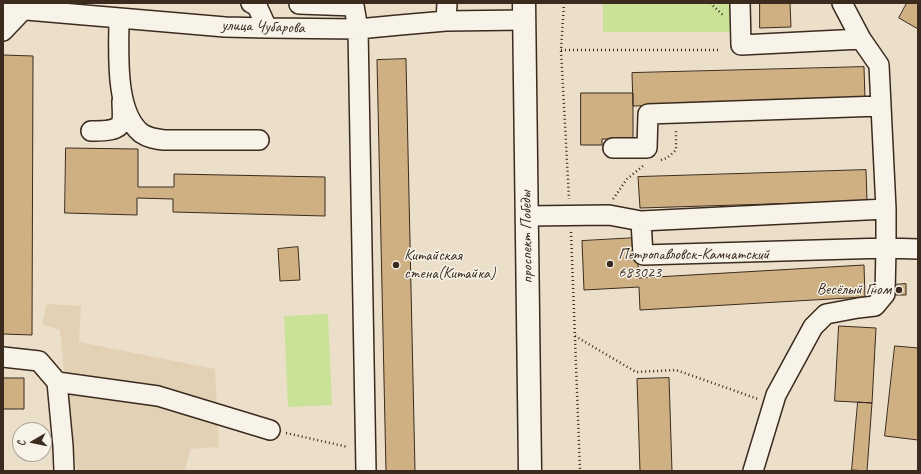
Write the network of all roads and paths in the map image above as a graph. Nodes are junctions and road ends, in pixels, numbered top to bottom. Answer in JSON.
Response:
{"nodes":[{"id":1,"x":251,"y":3,"type":"edge"},
{"id":2,"x":299,"y":3,"type":"edge"},
{"id":3,"x":564,"y":3,"type":"edge"},
{"id":4,"x":740,"y":3,"type":"edge"},
{"id":5,"x":842,"y":3,"type":"edge"},
{"id":6,"x":46,"y":7,"type":"edge"},
{"id":7,"x":3,"y":8,"type":"edge"},
{"id":8,"x":23,"y":10,"type":"junction"},
{"id":9,"x":524,"y":11,"type":"edge"},
{"id":10,"x":446,"y":12,"type":"edge"},
{"id":11,"x":119,"y":18,"type":"junction"},
{"id":12,"x":267,"y":28,"type":"junction"},
{"id":13,"x":358,"y":29,"type":"junction"},
{"id":14,"x":3,"y":31,"type":"edge"},
{"id":15,"x":861,"y":39,"type":"junction"},
{"id":16,"x":561,"y":50,"type":"junction"},
{"id":17,"x":720,"y":50,"type":"dead end"},
{"id":18,"x":121,"y":90,"type":"junction"},
{"id":19,"x":880,"y":106,"type":"junction"},
{"id":20,"x":91,"y":131,"type":"dead end"},
{"id":21,"x":259,"y":140,"type":"dead end"},
{"id":22,"x":613,"y":148,"type":"dead end"},
{"id":23,"x":886,"y":209,"type":"junction"},
{"id":24,"x":570,"y":215,"type":"junction"},
{"id":25,"x":526,"y":216,"type":"junction"},
{"id":26,"x":641,"y":221,"type":"junction"},
{"id":27,"x":886,"y":248,"type":"junction"},
{"id":28,"x":918,"y":249,"type":"edge"},
{"id":29,"x":575,"y":336,"type":"junction"},
{"id":30,"x":3,"y":356,"type":"edge"},
{"id":31,"x":57,"y":382,"type":"junction"},
{"id":32,"x":774,"y":404,"type":"junction"},
{"id":33,"x":270,"y":430,"type":"joint"},
{"id":34,"x":365,"y":451,"type":"junction"},
{"id":35,"x":64,"y":471,"type":"edge"},
{"id":36,"x":366,"y":471,"type":"edge"},
{"id":37,"x":530,"y":471,"type":"edge"},
{"id":38,"x":580,"y":471,"type":"edge"},
{"id":39,"x":753,"y":471,"type":"edge"}],
"edges":[{"from":1,"to":12,"type":"street"},
{"from":2,"to":13,"type":"street"},
{"from":3,"to":16,"type":"path"},
{"from":4,"to":15,"type":"street"},
{"from":5,"to":15,"type":"street"},
{"from":6,"to":8,"type":"street","name":"улица Чубарова"},
{"from":6,"to":11,"type":"street","name":"улица Чубарова"},
{"from":7,"to":8,"type":"street","name":"улица Чубарова"},
{"from":8,"to":14,"type":"street"},
{"from":9,"to":10,"type":"street","name":"улица Чубарова"},
{"from":9,"to":25,"type":"main road","name":"проспект Победы"},
{"from":10,"to":13,"type":"street","name":"улица Чубарова"},
{"from":11,"to":12,"type":"street","name":"улица Чубарова"},
{"from":11,"to":18,"type":"street"},
{"from":12,"to":13,"type":"street","name":"улица Чубарова"},
{"from":13,"to":34,"type":"street"},
{"from":15,"to":19,"type":"street"},
{"from":16,"to":17,"type":"path"},
{"from":16,"to":24,"type":"path"},
{"from":18,"to":20,"type":"street"},
{"from":18,"to":21,"type":"street"},
{"from":19,"to":22,"type":"street"},
{"from":19,"to":23,"type":"street"},
{"from":23,"to":26,"type":"street"},
{"from":23,"to":27,"type":"street"},
{"from":24,"to":25,"type":"street"},
{"from":24,"to":26,"type":"street"},
{"from":24,"to":29,"type":"path"},
{"from":25,"to":37,"type":"main road","name":"проспект Победы"},
{"from":26,"to":27,"type":"street"},
{"from":27,"to":28,"type":"street"},
{"from":27,"to":32,"type":"street"},
{"from":29,"to":32,"type":"path"},
{"from":29,"to":38,"type":"path"},
{"from":30,"to":31,"type":"street"},
{"from":31,"to":33,"type":"street"},
{"from":31,"to":35,"type":"street"},
{"from":32,"to":39,"type":"street"},
{"from":33,"to":34,"type":"path"},
{"from":34,"to":36,"type":"street"}]}
